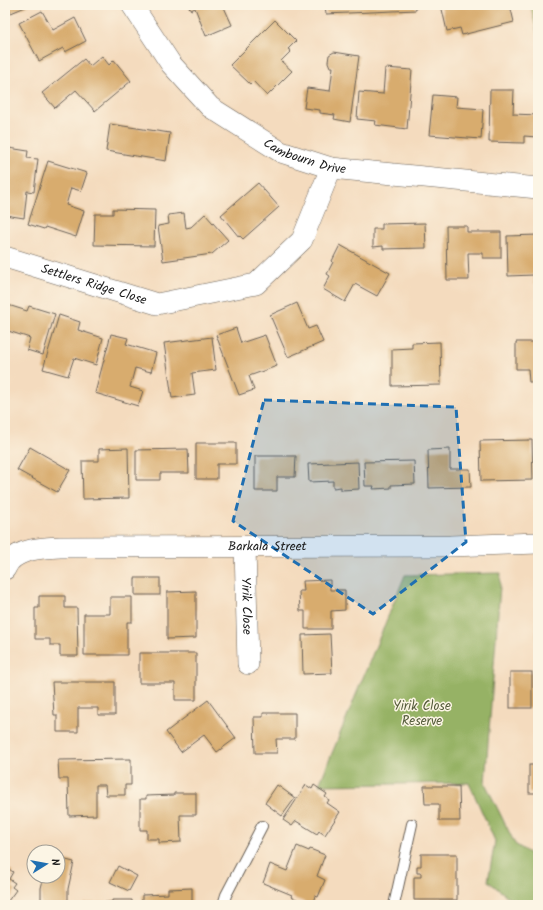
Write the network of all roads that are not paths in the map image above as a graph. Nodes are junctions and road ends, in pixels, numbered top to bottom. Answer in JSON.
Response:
{"nodes":[{"id":1,"x":132,"y":5,"type":"edge"},
{"id":2,"x":331,"y":168,"type":"junction"},
{"id":3,"x":538,"y":188,"type":"edge"},
{"id":4,"x":5,"y":257,"type":"edge"},
{"id":5,"x":538,"y":543,"type":"edge"},
{"id":6,"x":245,"y":547,"type":"junction"},
{"id":7,"x":5,"y":569,"type":"edge"},
{"id":8,"x":248,"y":664,"type":"dead end"},
{"id":9,"x":412,"y":824,"type":"dead end"},
{"id":10,"x":262,"y":826,"type":"dead end"},
{"id":11,"x":224,"y":905,"type":"edge"},
{"id":12,"x":394,"y":905,"type":"edge"}],
"edges":[{"from":1,"to":2,"type":"street","name":"Cambourn Drive"},
{"from":2,"to":3,"type":"street","name":"Cambourn Drive"},
{"from":2,"to":4,"type":"street","name":"Settlers Ridge Close"},
{"from":5,"to":6,"type":"street","name":"Barkala Street"},
{"from":6,"to":7,"type":"street","name":"Barkala Street"},
{"from":6,"to":8,"type":"street","name":"Yirik Close"},
{"from":9,"to":12,"type":"lane"},
{"from":10,"to":11,"type":"lane"}]}
